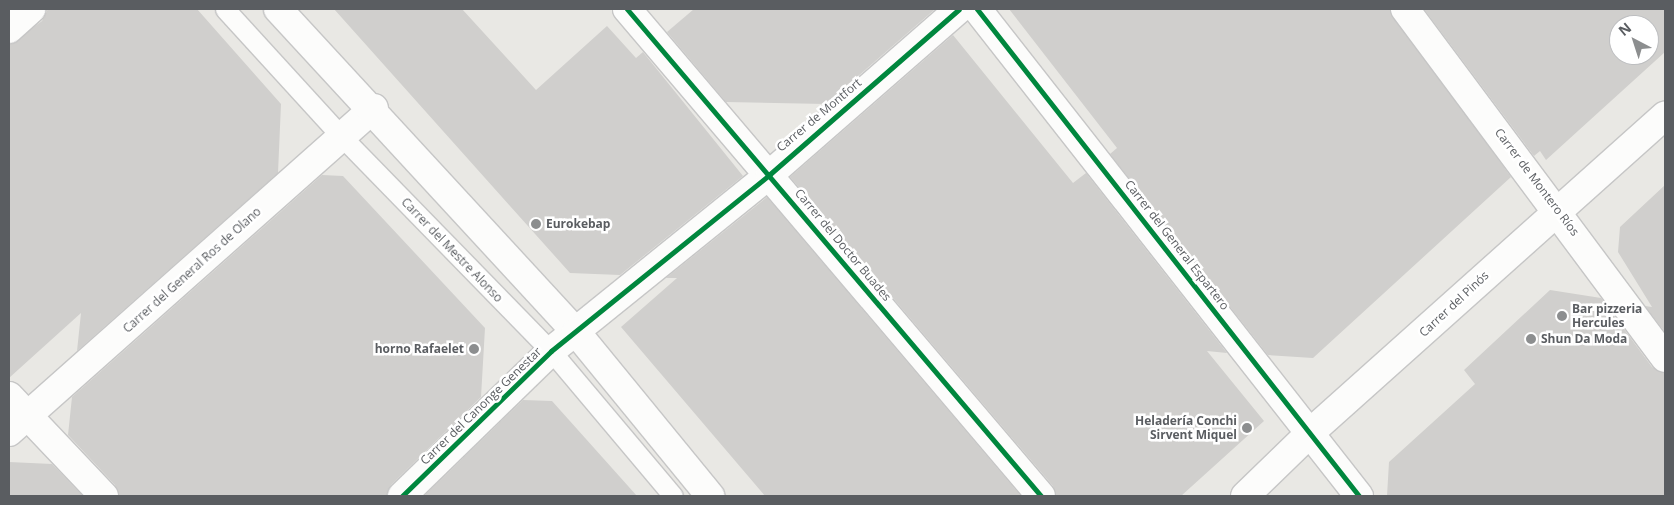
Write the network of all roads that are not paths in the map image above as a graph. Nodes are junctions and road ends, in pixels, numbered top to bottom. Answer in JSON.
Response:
{"nodes":[{"id":1,"x":31,"y":9,"type":"edge"},
{"id":2,"x":224,"y":9,"type":"edge"},
{"id":3,"x":278,"y":9,"type":"edge"},
{"id":4,"x":628,"y":9,"type":"edge"},
{"id":5,"x":959,"y":9,"type":"edge"},
{"id":6,"x":977,"y":9,"type":"edge"},
{"id":7,"x":1406,"y":9,"type":"edge"},
{"id":8,"x":9,"y":29,"type":"edge"},
{"id":9,"x":374,"y":108,"type":"junction"},
{"id":10,"x":1665,"y":115,"type":"edge"},
{"id":11,"x":342,"y":137,"type":"junction"},
{"id":12,"x":770,"y":174,"type":"junction"},
{"id":13,"x":1557,"y":209,"type":"junction"},
{"id":14,"x":576,"y":332,"type":"junction"},
{"id":15,"x":551,"y":351,"type":"junction"},
{"id":16,"x":1665,"y":358,"type":"edge"},
{"id":17,"x":9,"y":396,"type":"edge"},
{"id":18,"x":18,"y":424,"type":"edge"},
{"id":19,"x":1311,"y":432,"type":"junction"},
{"id":20,"x":104,"y":496,"type":"edge"},
{"id":21,"x":402,"y":496,"type":"edge"},
{"id":22,"x":672,"y":496,"type":"edge"},
{"id":23,"x":710,"y":496,"type":"edge"},
{"id":24,"x":1041,"y":496,"type":"edge"},
{"id":25,"x":1245,"y":496,"type":"edge"},
{"id":26,"x":1359,"y":496,"type":"edge"}],
"edges":[{"from":1,"to":8,"type":"street"},
{"from":2,"to":11,"type":"lane","name":"Carrer del Mestre Alonso"},
{"from":3,"to":9,"type":"street"},
{"from":4,"to":12,"type":"street","name":"Carrer del Doctor Buades"},
{"from":5,"to":12,"type":"street","name":"Carrer de Montfort"},
{"from":6,"to":19,"type":"street","name":"Carrer del General Espartero"},
{"from":7,"to":13,"type":"street","name":"Carrer de Montero Ríos"},
{"from":9,"to":11,"type":"street","name":"Carrer del General Ros de Olano"},
{"from":9,"to":14,"type":"street"},
{"from":10,"to":13,"type":"street","name":"Carrer del Pinós"},
{"from":11,"to":15,"type":"lane","name":"Carrer del Mestre Alonso"},
{"from":11,"to":18,"type":"street","name":"Carrer del General Ros de Olano"},
{"from":12,"to":14,"type":"street","name":"Carrer de Montfort"},
{"from":12,"to":24,"type":"street","name":"Carrer del Doctor Buades"},
{"from":13,"to":16,"type":"street","name":"Carrer de Montero Ríos"},
{"from":13,"to":19,"type":"street","name":"Carrer del Pinós"},
{"from":14,"to":15,"type":"street","name":"Carrer del Canonge Genestar"},
{"from":14,"to":23,"type":"street"},
{"from":15,"to":21,"type":"street","name":"Carrer del Canonge Genestar"},
{"from":15,"to":22,"type":"lane","name":"Carrer del Mestre Alonso"},
{"from":17,"to":18,"type":"street"},
{"from":18,"to":20,"type":"street"},
{"from":19,"to":25,"type":"street","name":"Carrer del Pinós"},
{"from":19,"to":26,"type":"street","name":"Carrer del General Espartero"}]}
